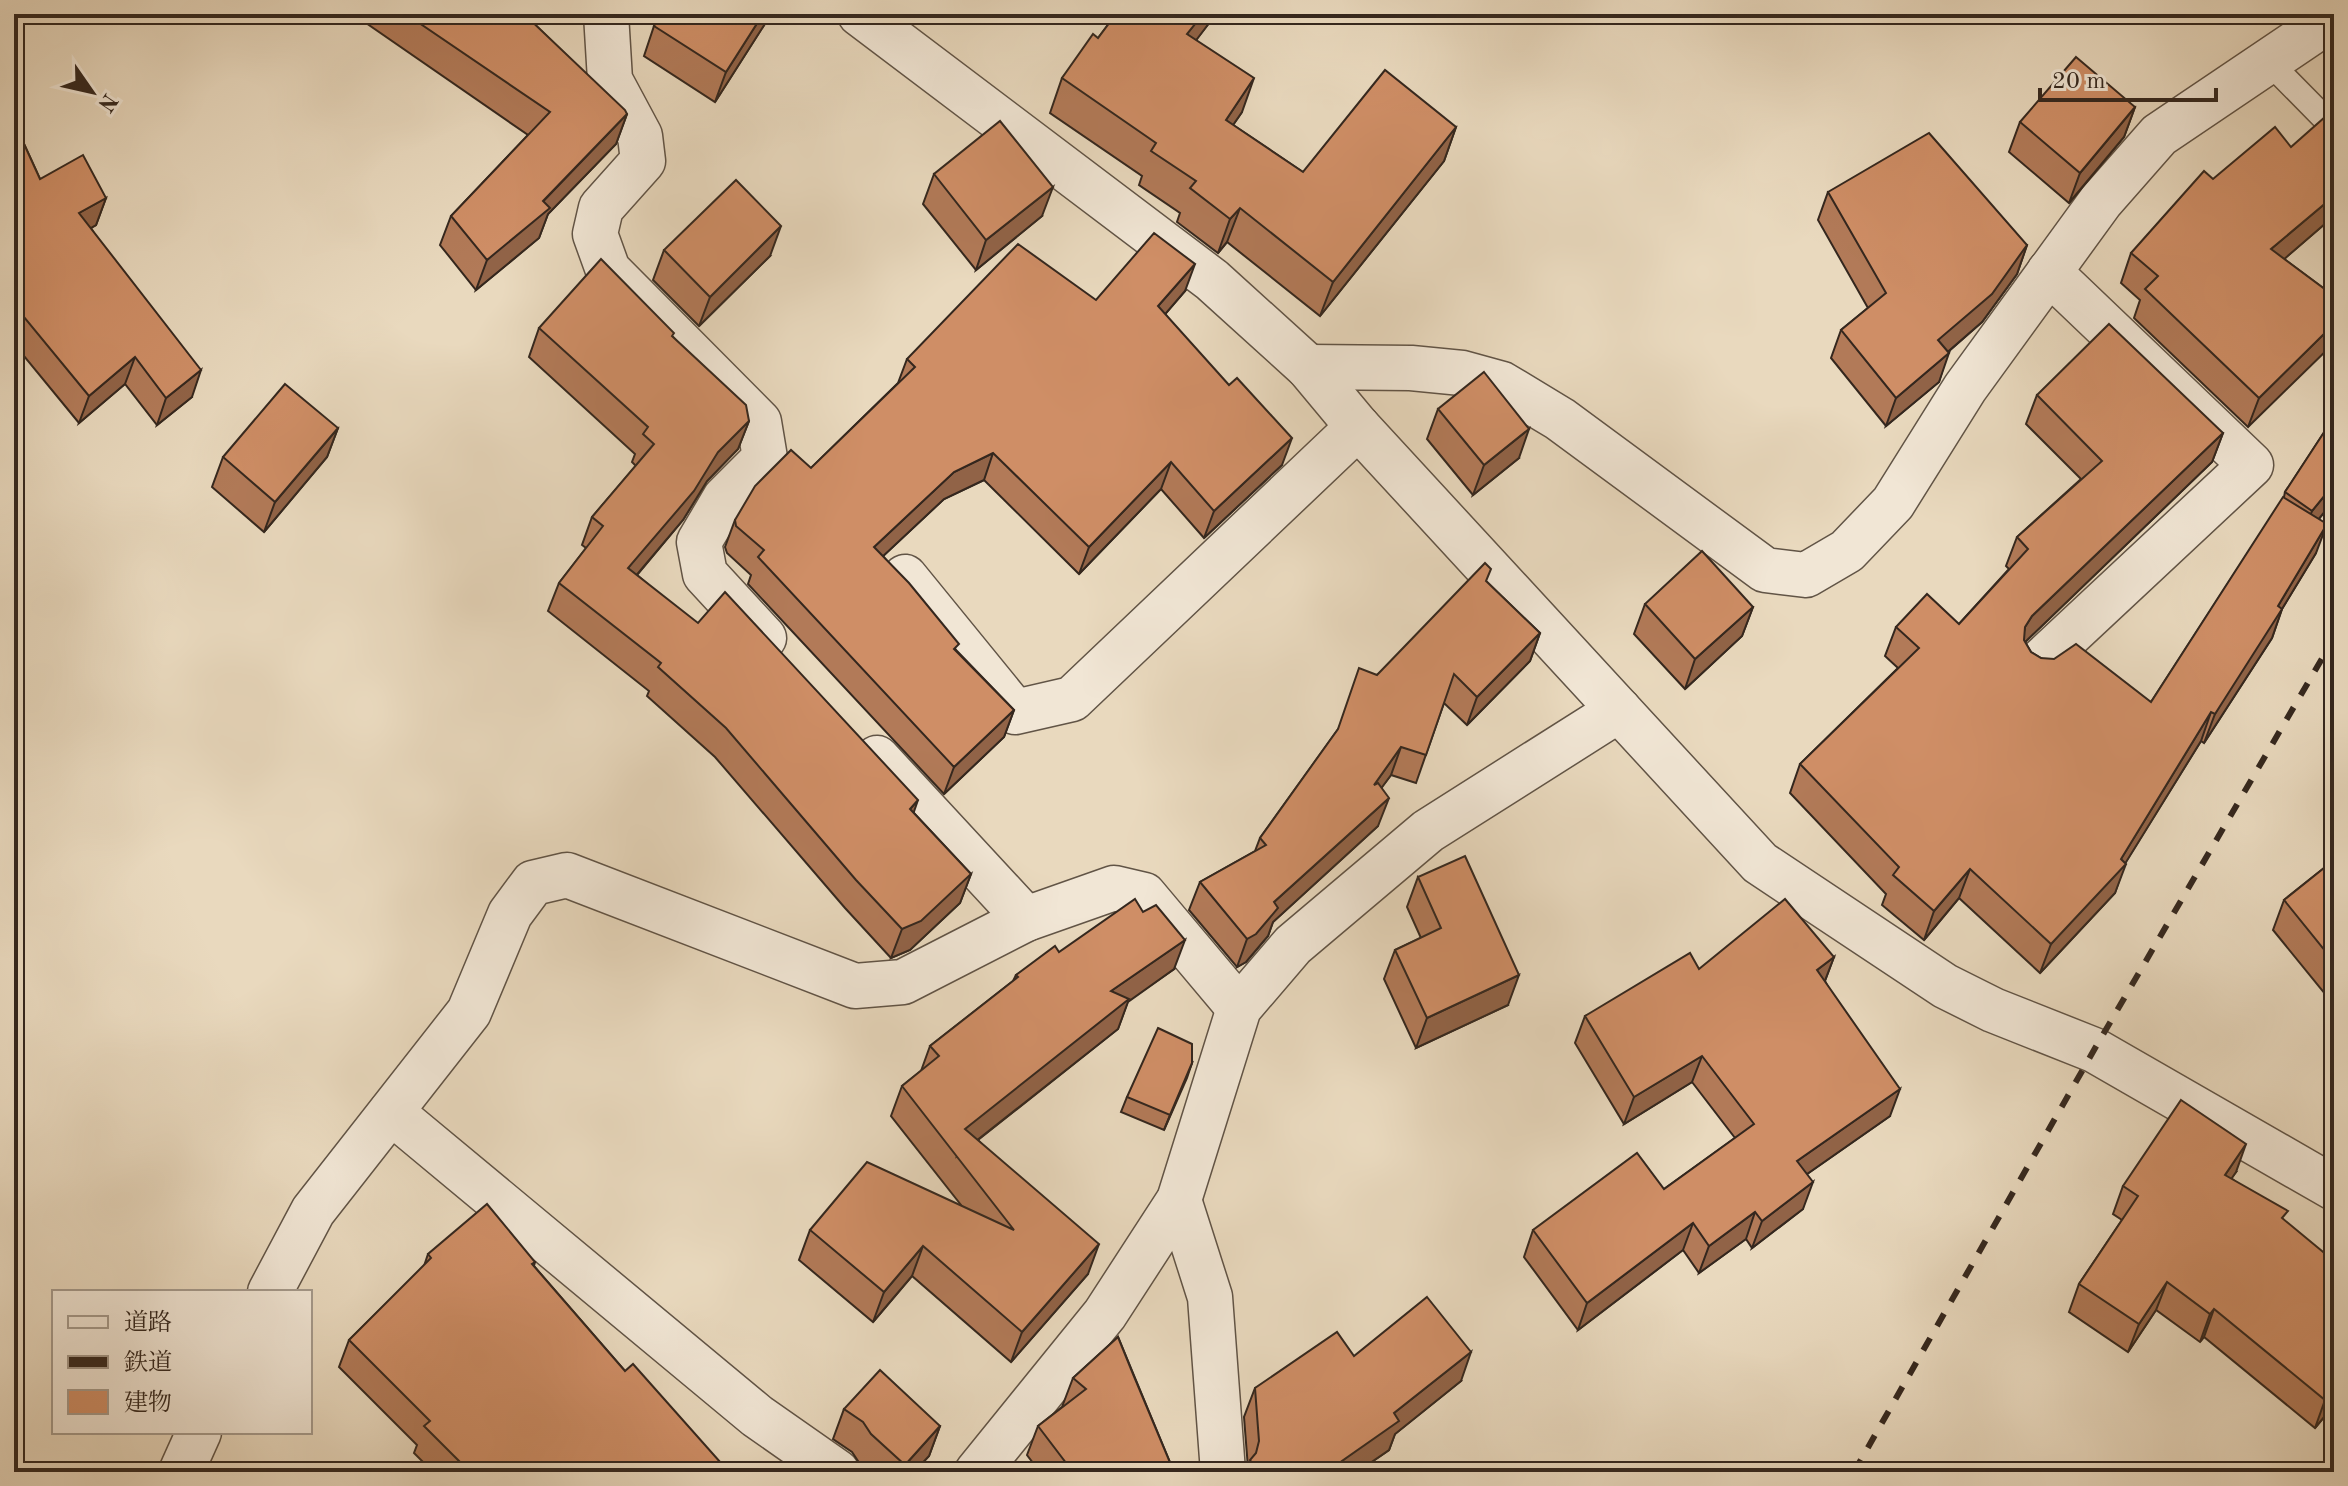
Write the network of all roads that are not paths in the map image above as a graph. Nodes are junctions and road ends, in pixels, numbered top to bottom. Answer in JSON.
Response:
{"nodes":[{"id":1,"x":606,"y":14,"type":"edge"},
{"id":2,"x":860,"y":14,"type":"edge"},
{"id":3,"x":2334,"y":17,"type":"edge"},
{"id":4,"x":2268,"y":61,"type":"junction"},
{"id":5,"x":2334,"y":128,"type":"edge"},
{"id":6,"x":2049,"y":272,"type":"junction"},
{"id":7,"x":1308,"y":367,"type":"junction"},
{"id":8,"x":1358,"y":427,"type":"junction"},
{"id":9,"x":905,"y":577,"type":"edge"},
{"id":10,"x":2038,"y":664,"type":"edge"},
{"id":11,"x":790,"y":666,"type":"edge"},
{"id":12,"x":1619,"y":710,"type":"junction"},
{"id":13,"x":855,"y":735,"type":"edge"},
{"id":14,"x":1026,"y":919,"type":"junction"},
{"id":15,"x":1239,"y":1008,"type":"junction"},
{"id":16,"x":391,"y":1112,"type":"junction"},
{"id":17,"x":2334,"y":1188,"type":"edge"},
{"id":18,"x":1179,"y":1200,"type":"junction"},
{"id":19,"x":271,"y":1290,"type":"edge"},
{"id":20,"x":198,"y":1434,"type":"edge"},
{"id":21,"x":181,"y":1472,"type":"edge"},
{"id":22,"x":837,"y":1472,"type":"edge"},
{"id":23,"x":977,"y":1472,"type":"edge"},
{"id":24,"x":1223,"y":1472,"type":"edge"}],
"edges":[{"from":1,"to":11,"type":"street"},
{"from":2,"to":7,"type":"street"},
{"from":3,"to":4,"type":"street"},
{"from":4,"to":5,"type":"lane"},
{"from":4,"to":6,"type":"street"},
{"from":6,"to":7,"type":"street"},
{"from":6,"to":10,"type":"street"},
{"from":7,"to":8,"type":"street"},
{"from":8,"to":9,"type":"street"},
{"from":8,"to":12,"type":"street"},
{"from":12,"to":15,"type":"street"},
{"from":12,"to":17,"type":"street"},
{"from":13,"to":14,"type":"street"},
{"from":14,"to":15,"type":"street"},
{"from":14,"to":16,"type":"street"},
{"from":15,"to":18,"type":"street"},
{"from":16,"to":19,"type":"street"},
{"from":16,"to":22,"type":"street"},
{"from":18,"to":23,"type":"street"},
{"from":18,"to":24,"type":"street"},
{"from":20,"to":21,"type":"street"}]}
